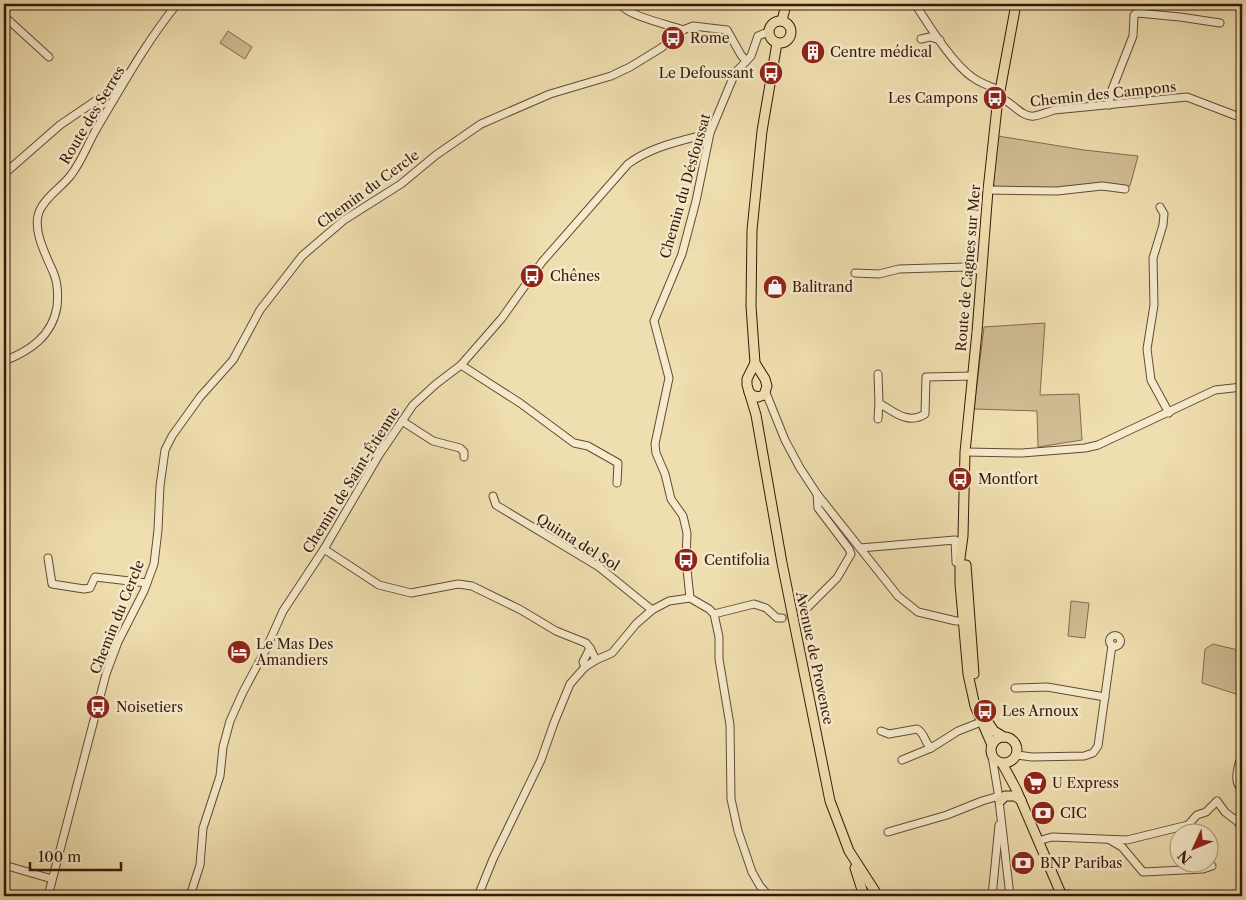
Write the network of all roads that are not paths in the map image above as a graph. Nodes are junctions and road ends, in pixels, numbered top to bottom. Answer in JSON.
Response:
{"nodes":[{"id":1,"x":178,"y":4,"type":"edge"},
{"id":2,"x":620,"y":4,"type":"edge"},
{"id":3,"x":786,"y":4,"type":"edge"},
{"id":4,"x":915,"y":4,"type":"edge"},
{"id":5,"x":1015,"y":4,"type":"edge"},
{"id":6,"x":4,"y":16,"type":"edge"},
{"id":7,"x":782,"y":21,"type":"junction"},
{"id":8,"x":1220,"y":23,"type":"dead end"},
{"id":9,"x":683,"y":30,"type":"junction"},
{"id":10,"x":768,"y":32,"type":"junction"},
{"id":11,"x":921,"y":39,"type":"dead end"},
{"id":12,"x":941,"y":40,"type":"junction"},
{"id":13,"x":777,"y":44,"type":"junction"},
{"id":14,"x":49,"y":57,"type":"dead end"},
{"id":15,"x":746,"y":61,"type":"junction"},
{"id":16,"x":132,"y":71,"type":"junction"},
{"id":17,"x":1000,"y":94,"type":"junction"},
{"id":18,"x":1109,"y":105,"type":"junction"},
{"id":19,"x":1242,"y":118,"type":"edge"},
{"id":20,"x":710,"y":133,"type":"junction"},
{"id":21,"x":4,"y":174,"type":"edge"},
{"id":22,"x":1125,"y":189,"type":"dead end"},
{"id":23,"x":988,"y":190,"type":"junction"},
{"id":24,"x":1160,"y":207,"type":"dead end"},
{"id":25,"x":981,"y":271,"type":"junction"},
{"id":26,"x":855,"y":273,"type":"dead end"},
{"id":27,"x":4,"y":362,"type":"edge"},
{"id":28,"x":755,"y":363,"type":"junction"},
{"id":29,"x":461,"y":365,"type":"junction"},
{"id":30,"x":760,"y":374,"type":"junction"},
{"id":31,"x":878,"y":374,"type":"dead end"},
{"id":32,"x":750,"y":375,"type":"junction"},
{"id":33,"x":973,"y":376,"type":"junction"},
{"id":34,"x":1242,"y":387,"type":"edge"},
{"id":35,"x":749,"y":391,"type":"junction"},
{"id":36,"x":764,"y":397,"type":"junction"},
{"id":37,"x":879,"y":403,"type":"junction"},
{"id":38,"x":1169,"y":413,"type":"junction"},
{"id":39,"x":756,"y":415,"type":"junction"},
{"id":40,"x":878,"y":419,"type":"dead end"},
{"id":41,"x":402,"y":421,"type":"junction"},
{"id":42,"x":965,"y":452,"type":"junction"},
{"id":43,"x":464,"y":457,"type":"dead end"},
{"id":44,"x":617,"y":483,"type":"dead end"},
{"id":45,"x":817,"y":494,"type":"junction"},
{"id":46,"x":492,"y":496,"type":"dead end"},
{"id":47,"x":860,"y":548,"type":"junction"},
{"id":48,"x":324,"y":549,"type":"junction"},
{"id":49,"x":48,"y":558,"type":"dead end"},
{"id":50,"x":963,"y":562,"type":"junction"},
{"id":51,"x":967,"y":582,"type":"junction"},
{"id":52,"x":148,"y":583,"type":"junction"},
{"id":53,"x":690,"y":598,"type":"junction"},
{"id":54,"x":652,"y":610,"type":"junction"},
{"id":55,"x":803,"y":612,"type":"tunnel mouth"},
{"id":56,"x":714,"y":614,"type":"junction"},
{"id":57,"x":964,"y":617,"type":"junction"},
{"id":58,"x":782,"y":618,"type":"dead end"},
{"id":59,"x":1112,"y":645,"type":"dead end"},
{"id":60,"x":590,"y":648,"type":"junction"},
{"id":61,"x":596,"y":660,"type":"junction"},
{"id":62,"x":585,"y":668,"type":"junction"},
{"id":63,"x":1015,"y":688,"type":"dead end"},
{"id":64,"x":976,"y":690,"type":"junction"},
{"id":65,"x":1105,"y":697,"type":"junction"},
{"id":66,"x":981,"y":722,"type":"junction"},
{"id":67,"x":882,"y":731,"type":"dead end"},
{"id":68,"x":1004,"y":737,"type":"junction"},
{"id":69,"x":992,"y":745,"type":"junction"},
{"id":70,"x":931,"y":748,"type":"junction"},
{"id":71,"x":992,"y":756,"type":"junction"},
{"id":72,"x":902,"y":760,"type":"dead end"},
{"id":73,"x":1010,"y":760,"type":"junction"},
{"id":74,"x":1242,"y":762,"type":"edge"},
{"id":75,"x":996,"y":776,"type":"junction"},
{"id":76,"x":1242,"y":790,"type":"edge"},
{"id":77,"x":1020,"y":800,"type":"junction"},
{"id":78,"x":1000,"y":802,"type":"junction"},
{"id":79,"x":1242,"y":830,"type":"edge"},
{"id":80,"x":888,"y":832,"type":"dead end"},
{"id":81,"x":1110,"y":840,"type":"junction"},
{"id":82,"x":1038,"y":841,"type":"junction"},
{"id":83,"x":1001,"y":849,"type":"junction"},
{"id":84,"x":849,"y":852,"type":"junction"},
{"id":85,"x":4,"y":865,"type":"edge"},
{"id":86,"x":1168,"y":871,"type":"edge"},
{"id":87,"x":52,"y":879,"type":"junction"},
{"id":88,"x":1061,"y":895,"type":"edge"},
{"id":89,"x":48,"y":896,"type":"edge"},
{"id":90,"x":190,"y":896,"type":"edge"},
{"id":91,"x":478,"y":896,"type":"edge"},
{"id":92,"x":769,"y":896,"type":"edge"},
{"id":93,"x":864,"y":896,"type":"edge"},
{"id":94,"x":878,"y":896,"type":"edge"},
{"id":95,"x":992,"y":896,"type":"edge"},
{"id":96,"x":1010,"y":896,"type":"edge"},
{"id":97,"x":1071,"y":896,"type":"edge"}],
"edges":[{"from":1,"to":16,"type":"street","name":"Route des Serres"},
{"from":2,"to":9,"type":"street"},
{"from":3,"to":7,"type":"main road"},
{"from":4,"to":12,"type":"street","name":"Chemin des Campons"},
{"from":5,"to":17,"type":"main road","name":"Route de Cagnes sur Mer"},
{"from":6,"to":14,"type":"street"},
{"from":7,"to":10,"type":"main road"},
{"from":7,"to":13,"type":"main road"},
{"from":8,"to":18,"type":"street"},
{"from":9,"to":15,"type":"street"},
{"from":9,"to":52,"type":"street","name":"Chemin du Cercle"},
{"from":10,"to":13,"type":"main road"},
{"from":10,"to":15,"type":"street","name":"Chemin du Désfoussat"},
{"from":11,"to":12,"type":"street"},
{"from":12,"to":17,"type":"street","name":"Chemin des Campons"},
{"from":13,"to":28,"type":"main road"},
{"from":15,"to":20,"type":"street","name":"Chemin du Désfoussat"},
{"from":16,"to":21,"type":"street"},
{"from":16,"to":27,"type":"street","name":"Route des Serres"},
{"from":17,"to":18,"type":"street","name":"Chemin des Campons"},
{"from":17,"to":23,"type":"main road","name":"Route de Cagnes sur Mer"},
{"from":18,"to":19,"type":"street","name":"Chemin des Campons"},
{"from":20,"to":29,"type":"street","name":"Chemin de Saint-Étienne"},
{"from":20,"to":53,"type":"street","name":"Chemin du Désfoussat"},
{"from":22,"to":23,"type":"street"},
{"from":23,"to":25,"type":"main road","name":"Route de Cagnes sur Mer"},
{"from":24,"to":38,"type":"street"},
{"from":25,"to":26,"type":"street"},
{"from":25,"to":33,"type":"main road","name":"Route de Cagnes sur Mer"},
{"from":28,"to":30,"type":"main road"},
{"from":28,"to":32,"type":"main road"},
{"from":29,"to":41,"type":"street","name":"Chemin de Saint-Étienne"},
{"from":29,"to":44,"type":"street"},
{"from":30,"to":32,"type":"main road"},
{"from":30,"to":36,"type":"main road"},
{"from":31,"to":37,"type":"street"},
{"from":32,"to":35,"type":"main road"},
{"from":33,"to":37,"type":"street"},
{"from":33,"to":42,"type":"main road","name":"Route de Cagnes sur Mer"},
{"from":34,"to":38,"type":"street"},
{"from":35,"to":36,"type":"main road"},
{"from":35,"to":39,"type":"main road","name":"Avenue de Provence"},
{"from":36,"to":39,"type":"main road","name":"Avenue de Provence"},
{"from":36,"to":45,"type":"street"},
{"from":37,"to":40,"type":"street"},
{"from":38,"to":42,"type":"street"},
{"from":39,"to":84,"type":"main road","name":"Avenue de Provence"},
{"from":41,"to":43,"type":"street"},
{"from":41,"to":48,"type":"street","name":"Chemin de Saint-Étienne"},
{"from":42,"to":50,"type":"main road","name":"Route de Cagnes sur Mer"},
{"from":45,"to":47,"type":"street"},
{"from":45,"to":55,"type":"street"},
{"from":46,"to":54,"type":"street","name":"Quinta del Sol"},
{"from":47,"to":50,"type":"street"},
{"from":47,"to":57,"type":"street"},
{"from":48,"to":60,"type":"street"},
{"from":48,"to":90,"type":"street","name":"Chemin de Saint-Étienne"},
{"from":49,"to":52,"type":"street"},
{"from":50,"to":51,"type":"main road","name":"Route de Cagnes sur Mer"},
{"from":50,"to":57,"type":"main road","name":"Route de Cagnes sur Mer"},
{"from":51,"to":57,"type":"main road"},
{"from":51,"to":64,"type":"main road","name":"Route de Cagnes sur Mer"},
{"from":52,"to":87,"type":"street","name":"Chemin du Cercle"},
{"from":53,"to":54,"type":"street"},
{"from":53,"to":56,"type":"street"},
{"from":54,"to":61,"type":"street"},
{"from":56,"to":58,"type":"street"},
{"from":56,"to":92,"type":"street"},
{"from":57,"to":64,"type":"street"},
{"from":57,"to":66,"type":"main road","name":"Route de Cagnes sur Mer"},
{"from":59,"to":65,"type":"street"},
{"from":60,"to":61,"type":"street"},
{"from":60,"to":62,"type":"street"},
{"from":61,"to":62,"type":"street"},
{"from":62,"to":91,"type":"street"},
{"from":63,"to":65,"type":"street"},
{"from":64,"to":68,"type":"main road","name":"Route de Cagnes sur Mer"},
{"from":65,"to":73,"type":"street"},
{"from":66,"to":69,"type":"main road","name":"Route de Cagnes sur Mer"},
{"from":66,"to":70,"type":"street"},
{"from":67,"to":70,"type":"street"},
{"from":68,"to":69,"type":"main road"},
{"from":68,"to":73,"type":"main road"},
{"from":69,"to":71,"type":"main road"},
{"from":70,"to":72,"type":"street"},
{"from":71,"to":73,"type":"main road"},
{"from":71,"to":75,"type":"street"},
{"from":73,"to":75,"type":"street"},
{"from":73,"to":77,"type":"main road"},
{"from":74,"to":76,"type":"street"},
{"from":75,"to":78,"type":"street"},
{"from":77,"to":78,"type":"main road"},
{"from":77,"to":82,"type":"main road"},
{"from":78,"to":80,"type":"street"},
{"from":78,"to":83,"type":"street"},
{"from":79,"to":81,"type":"street"},
{"from":81,"to":82,"type":"street"},
{"from":81,"to":86,"type":"street"},
{"from":82,"to":88,"type":"main road"},
{"from":83,"to":95,"type":"street"},
{"from":83,"to":96,"type":"street"},
{"from":84,"to":93,"type":"main road"},
{"from":84,"to":94,"type":"main road","name":"Avenue de Provence"},
{"from":85,"to":87,"type":"street"},
{"from":87,"to":89,"type":"street","name":"Chemin du Cercle"},
{"from":88,"to":97,"type":"street"}]}
